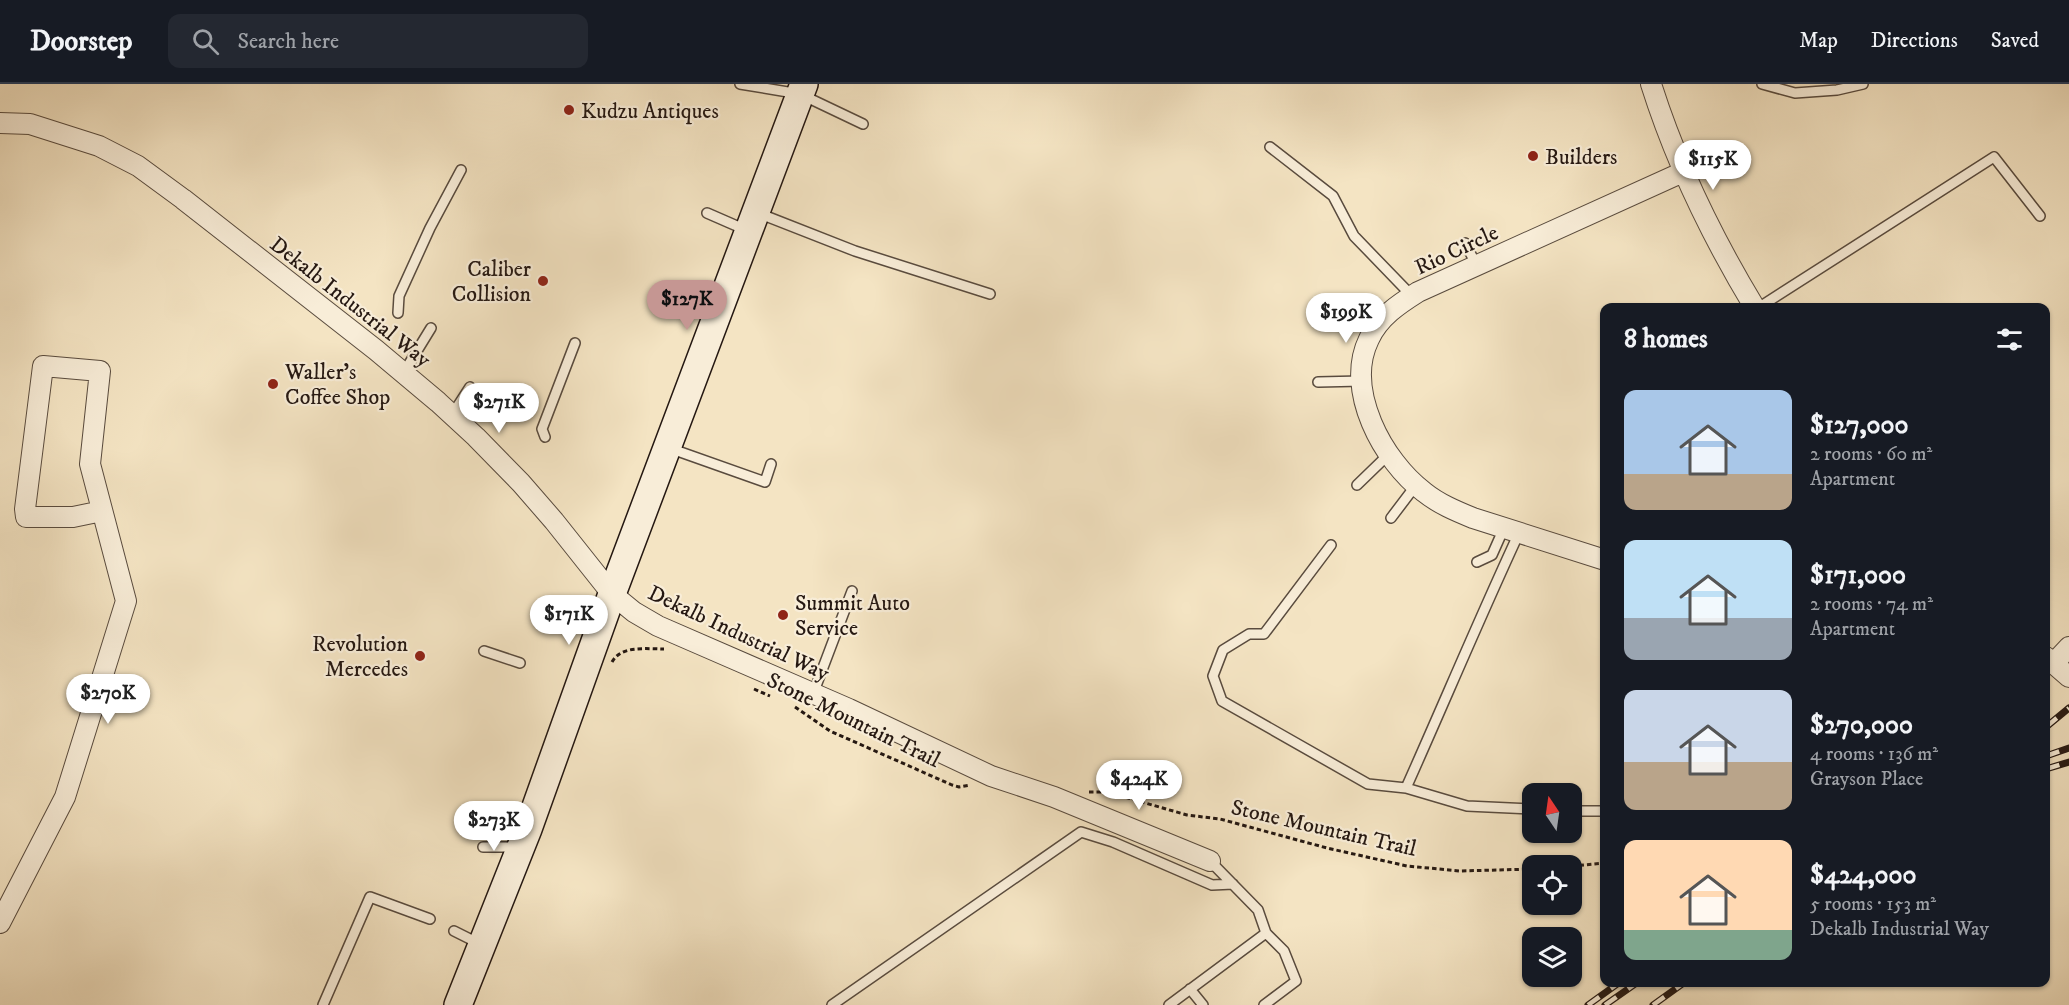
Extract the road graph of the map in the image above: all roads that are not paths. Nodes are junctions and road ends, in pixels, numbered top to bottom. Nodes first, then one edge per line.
1 (740, 84) edge
2 (1651, 84) edge
3 (1762, 84) edge
4 (1863, 84) edge
5 (802, 89) edge
6 (0, 123) edge
7 (863, 124) dead end
8 (1270, 147) dead end
9 (461, 170) dead end
10 (1683, 172) junction
11 (707, 213) dead end
12 (2040, 216) dead end
13 (752, 222) junction
14 (1466, 243) dead end
15 (1477, 266) junction
16 (990, 294) dead end
17 (1412, 296) junction
18 (1753, 303) edge
19 (1764, 303) edge
20 (398, 313) dead end
21 (431, 328) dead end
22 (575, 343) dead end
23 (404, 372) junction
24 (1362, 381) junction
25 (1318, 382) dead end
26 (470, 387) dead end
27 (452, 415) junction
28 (545, 437) dead end
29 (667, 447) junction
30 (1389, 454) junction
31 (771, 464) dead end
32 (1357, 485) dead end
33 (1416, 485) junction
34 (102, 511) junction
35 (1391, 518) dead end
36 (1512, 530) junction
37 (1331, 545) dead end
38 (1600, 558) edge
39 (1477, 562) dead end
40 (852, 591) dead end
41 (612, 594) junction
42 (2069, 647) edge
43 (484, 651) dead end
44 (2050, 660) edge
45 (520, 663) dead end
46 (2069, 677) edge
47 (813, 694) junction
48 (1406, 788) junction
49 (1522, 808) edge
50 (1582, 811) edge
51 (1600, 811) edge
52 (483, 847) dead end
53 (520, 848) junction
54 (1210, 861) joint
55 (1233, 884) junction
56 (429, 919) dead end
57 (0, 922) edge
58 (454, 931) dead end
59 (1266, 933) junction
60 (482, 945) junction
61 (1191, 989) junction
62 (323, 1005) edge
63 (458, 1005) edge
64 (832, 1005) edge
65 (1169, 1005) edge
66 (1203, 1005) edge
67 (1264, 1005) edge

1 - 5 lane
2 - 10 street
3 - 4 lane
5 - 7 lane
5 - 13 main road
6 - 23 street, Dekalb Industrial Way
8 - 17 lane
9 - 20 lane
10 - 15 street, Rio Circle
10 - 18 street
11 - 13 lane
12 - 19 lane
13 - 16 lane
13 - 29 main road
14 - 15 lane
15 - 17 street, Rio Circle
17 - 24 street, Rio Circle
21 - 23 lane
22 - 28 lane
23 - 27 street, Dekalb Industrial Way
24 - 25 lane
24 - 30 street, Rio Circle
26 - 27 lane
27 - 41 street, Dekalb Industrial Way
29 - 31 lane
29 - 41 main road
30 - 32 lane
30 - 33 street, Rio Circle
33 - 35 lane
33 - 36 street, Rio Circle
34 - 34 street
34 - 57 street
36 - 38 street, Rio Circle
36 - 39 lane
36 - 48 lane
37 - 48 lane
40 - 47 lane
41 - 47 street, Dekalb Industrial Way
41 - 53 main road
42 - 44 street
43 - 45 lane
44 - 46 street
47 - 54 street, Dekalb Industrial Way
48 - 49 lane
50 - 51 lane
52 - 53 lane
53 - 60 main road
54 - 55 lane
55 - 59 lane
55 - 64 lane
56 - 62 lane
58 - 60 lane
59 - 61 lane
59 - 67 lane
60 - 63 main road
61 - 65 lane
61 - 66 lane

